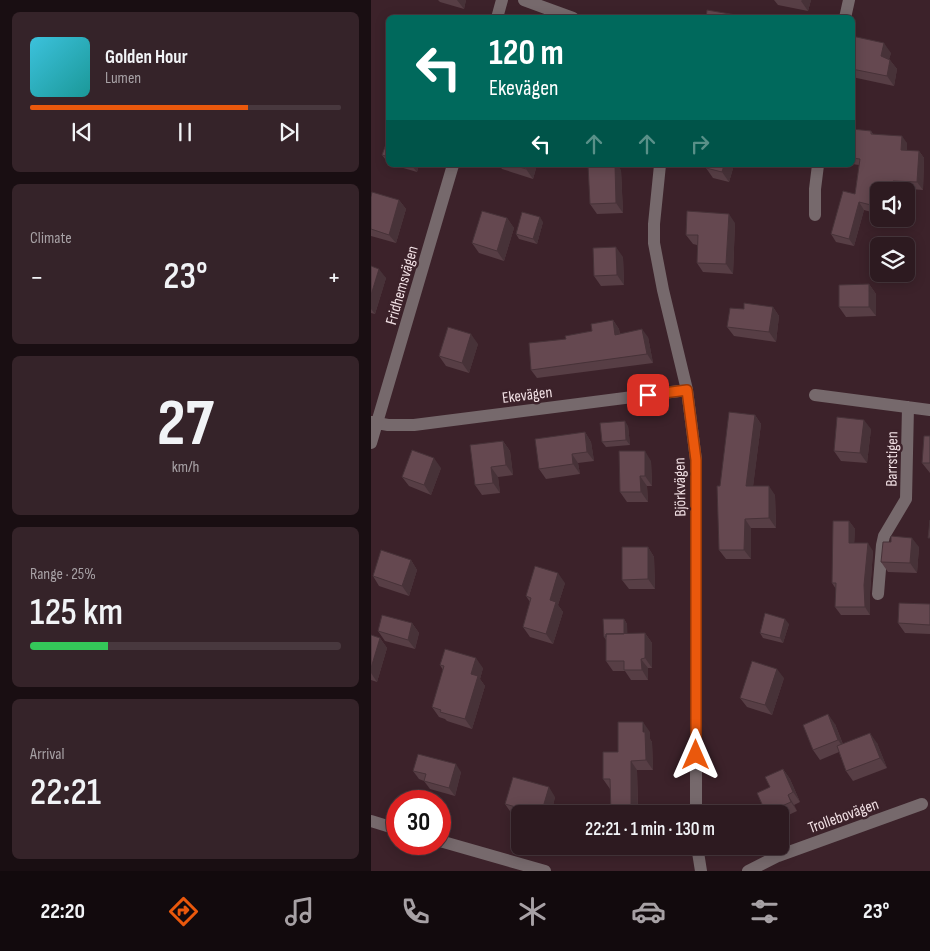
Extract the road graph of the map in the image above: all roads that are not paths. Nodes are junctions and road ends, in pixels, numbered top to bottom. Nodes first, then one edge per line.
1 (502, 0) edge
2 (524, 0) edge
3 (849, 0) edge
4 (498, 15) edge
5 (565, 15) edge
6 (846, 15) edge
7 (452, 167) edge
8 (660, 167) edge
9 (818, 167) edge
10 (815, 215) dead end
11 (687, 390) junction
12 (815, 395) dead end
13 (908, 407) junction
14 (930, 410) edge
15 (374, 422) edge
16 (371, 443) edge
17 (878, 594) dead end
18 (922, 804) dead end
19 (696, 805) edge
20 (371, 821) edge
21 (386, 826) edge
22 (451, 844) edge
23 (698, 855) edge
24 (545, 871) edge
25 (701, 871) edge
26 (748, 871) edge

1 - 4 street
2 - 5 street
3 - 6 street
7 - 15 street, Fridhemsvägen
8 - 11 street, Björkvägen
9 - 10 street
11 - 15 street, Ekevägen
11 - 19 street, Björkvägen
12 - 13 street
13 - 14 street
13 - 17 street, Barrstigen
15 - 16 street, Fridhemsvägen
18 - 26 street, Trollebovägen
20 - 21 street
22 - 24 street
23 - 25 street

